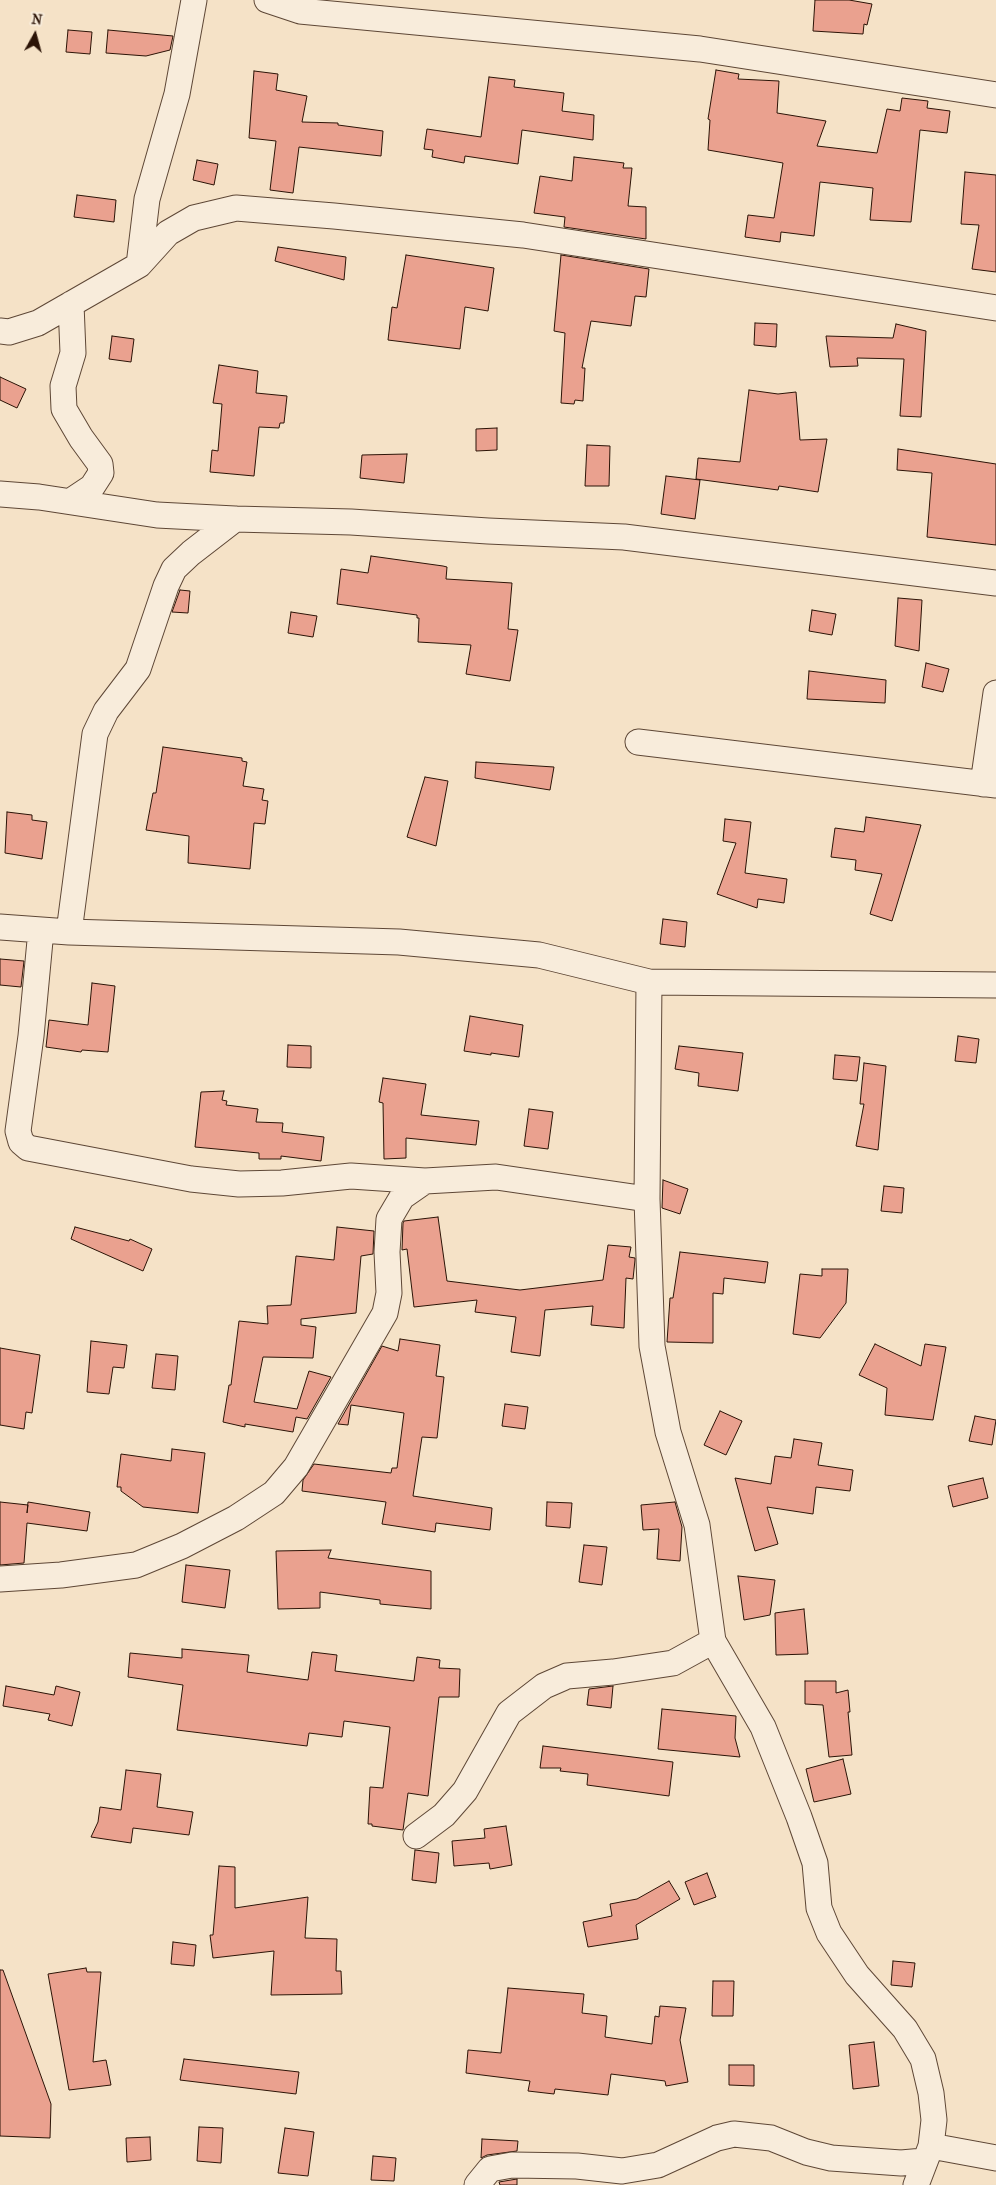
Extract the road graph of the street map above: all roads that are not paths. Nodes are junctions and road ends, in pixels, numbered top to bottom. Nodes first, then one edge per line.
1 (194, 0) edge
2 (267, 0) edge
3 (996, 95) edge
4 (139, 265) junction
5 (71, 304) junction
6 (996, 308) edge
7 (0, 331) edge
8 (0, 494) edge
9 (70, 501) junction
10 (235, 519) junction
11 (996, 583) edge
12 (996, 693) edge
13 (638, 742) dead end
14 (990, 784) edge
15 (0, 927) edge
16 (41, 930) junction
17 (68, 932) junction
18 (648, 982) junction
19 (996, 985) edge
20 (425, 1181) junction
21 (647, 1199) junction
22 (0, 1580) edge
23 (713, 1642) junction
24 (416, 1836) dead end
25 (928, 2154) junction
26 (996, 2158) edge
27 (477, 2185) edge
28 (916, 2185) edge

1 - 4 street
2 - 3 street
4 - 5 street
4 - 6 street
5 - 7 street
5 - 9 street
8 - 9 street
9 - 10 street
10 - 11 street
10 - 17 street
12 - 14 street
13 - 14 street
15 - 16 street
16 - 17 street
16 - 20 street
17 - 18 street
18 - 19 street
18 - 21 street
20 - 21 street
20 - 22 street
21 - 23 street
23 - 24 street
23 - 25 street
25 - 26 street
25 - 27 street
25 - 28 street

